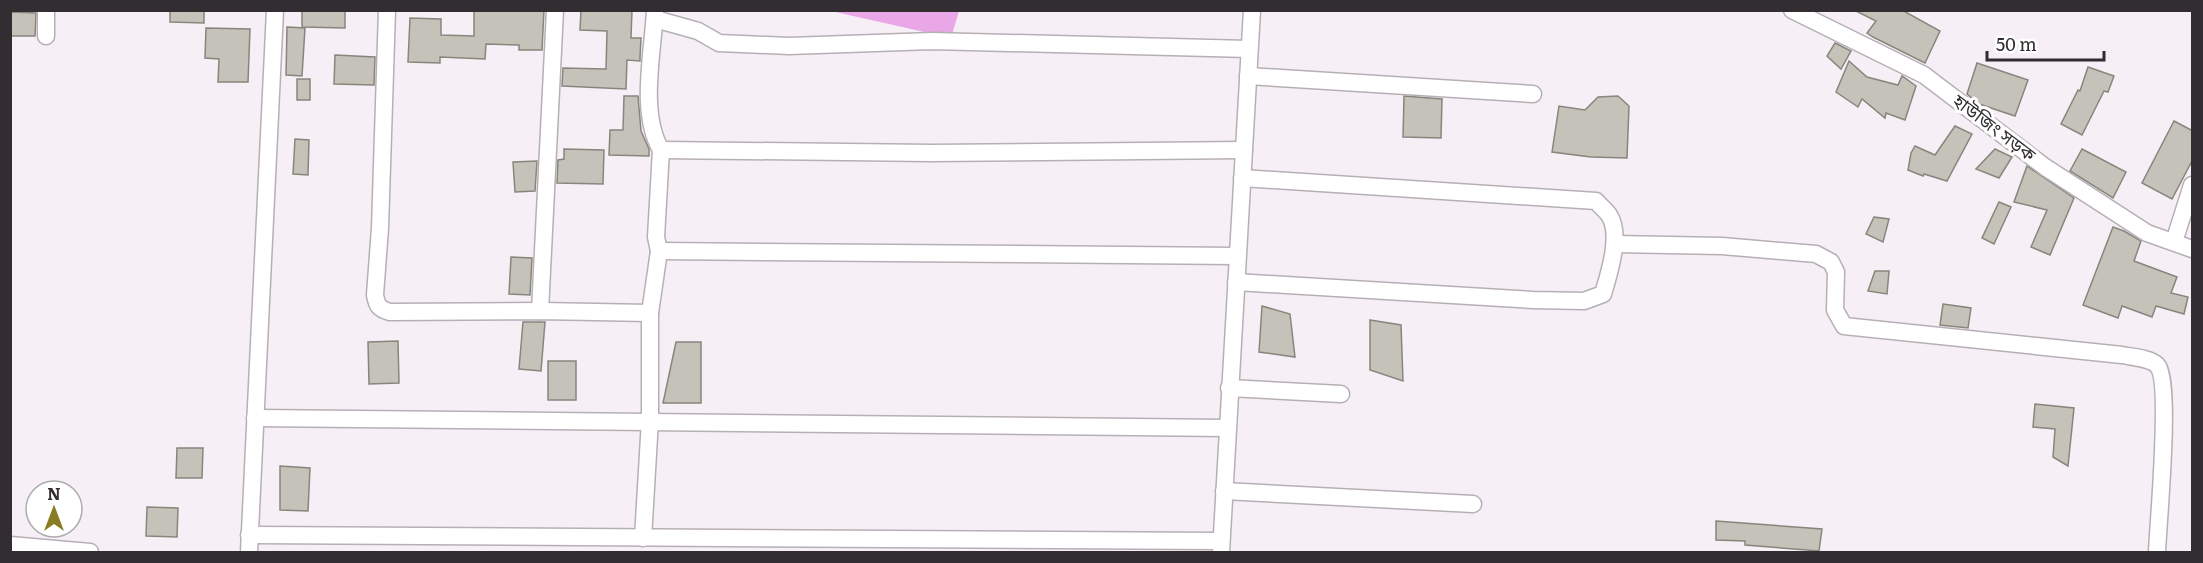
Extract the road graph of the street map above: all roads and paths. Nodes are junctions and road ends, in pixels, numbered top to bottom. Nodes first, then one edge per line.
1 (46, 10) edge
2 (275, 10) edge
3 (387, 10) edge
4 (555, 10) edge
5 (1252, 10) edge
6 (1792, 10) edge
7 (655, 15) edge
8 (46, 36) dead end
9 (1250, 49) junction
10 (1248, 76) junction
11 (1533, 94) dead end
12 (661, 150) junction
13 (1244, 150) junction
14 (1242, 178) junction
15 (2193, 185) edge
16 (2174, 242) junction
17 (1615, 244) junction
18 (2193, 249) edge
19 (659, 251) junction
20 (1237, 256) junction
21 (1236, 282) junction
22 (540, 311) junction
23 (650, 314) junction
24 (1230, 387) junction
25 (1341, 394) dead end
26 (255, 418) junction
27 (650, 420) junction
28 (1227, 428) junction
29 (1224, 491) junction
30 (1473, 504) dead end
31 (249, 535) junction
32 (644, 538) junction
33 (10, 545) edge
34 (1220, 547) edge
35 (90, 552) edge
36 (249, 552) edge
37 (2157, 552) edge

1 - 8 street
2 - 26 street
3 - 22 street
4 - 22 street
5 - 9 street
6 - 16 street, হাউজিং সড়ক
7 - 9 street
7 - 12 street
9 - 10 street
10 - 11 street
10 - 13 street
12 - 13 street
12 - 19 street
13 - 14 street
14 - 17 street
14 - 20 street
15 - 16 street
16 - 18 street, হাউজিং সড়ক
17 - 21 street
17 - 37 street
19 - 20 street
19 - 23 street
20 - 21 street
21 - 24 street
22 - 23 street
23 - 27 street
24 - 25 street
24 - 28 street
26 - 27 street
26 - 31 street
27 - 28 street
27 - 32 street
28 - 29 street
29 - 30 street
29 - 34 street
31 - 32 street
31 - 36 street
32 - 34 street
33 - 35 street

